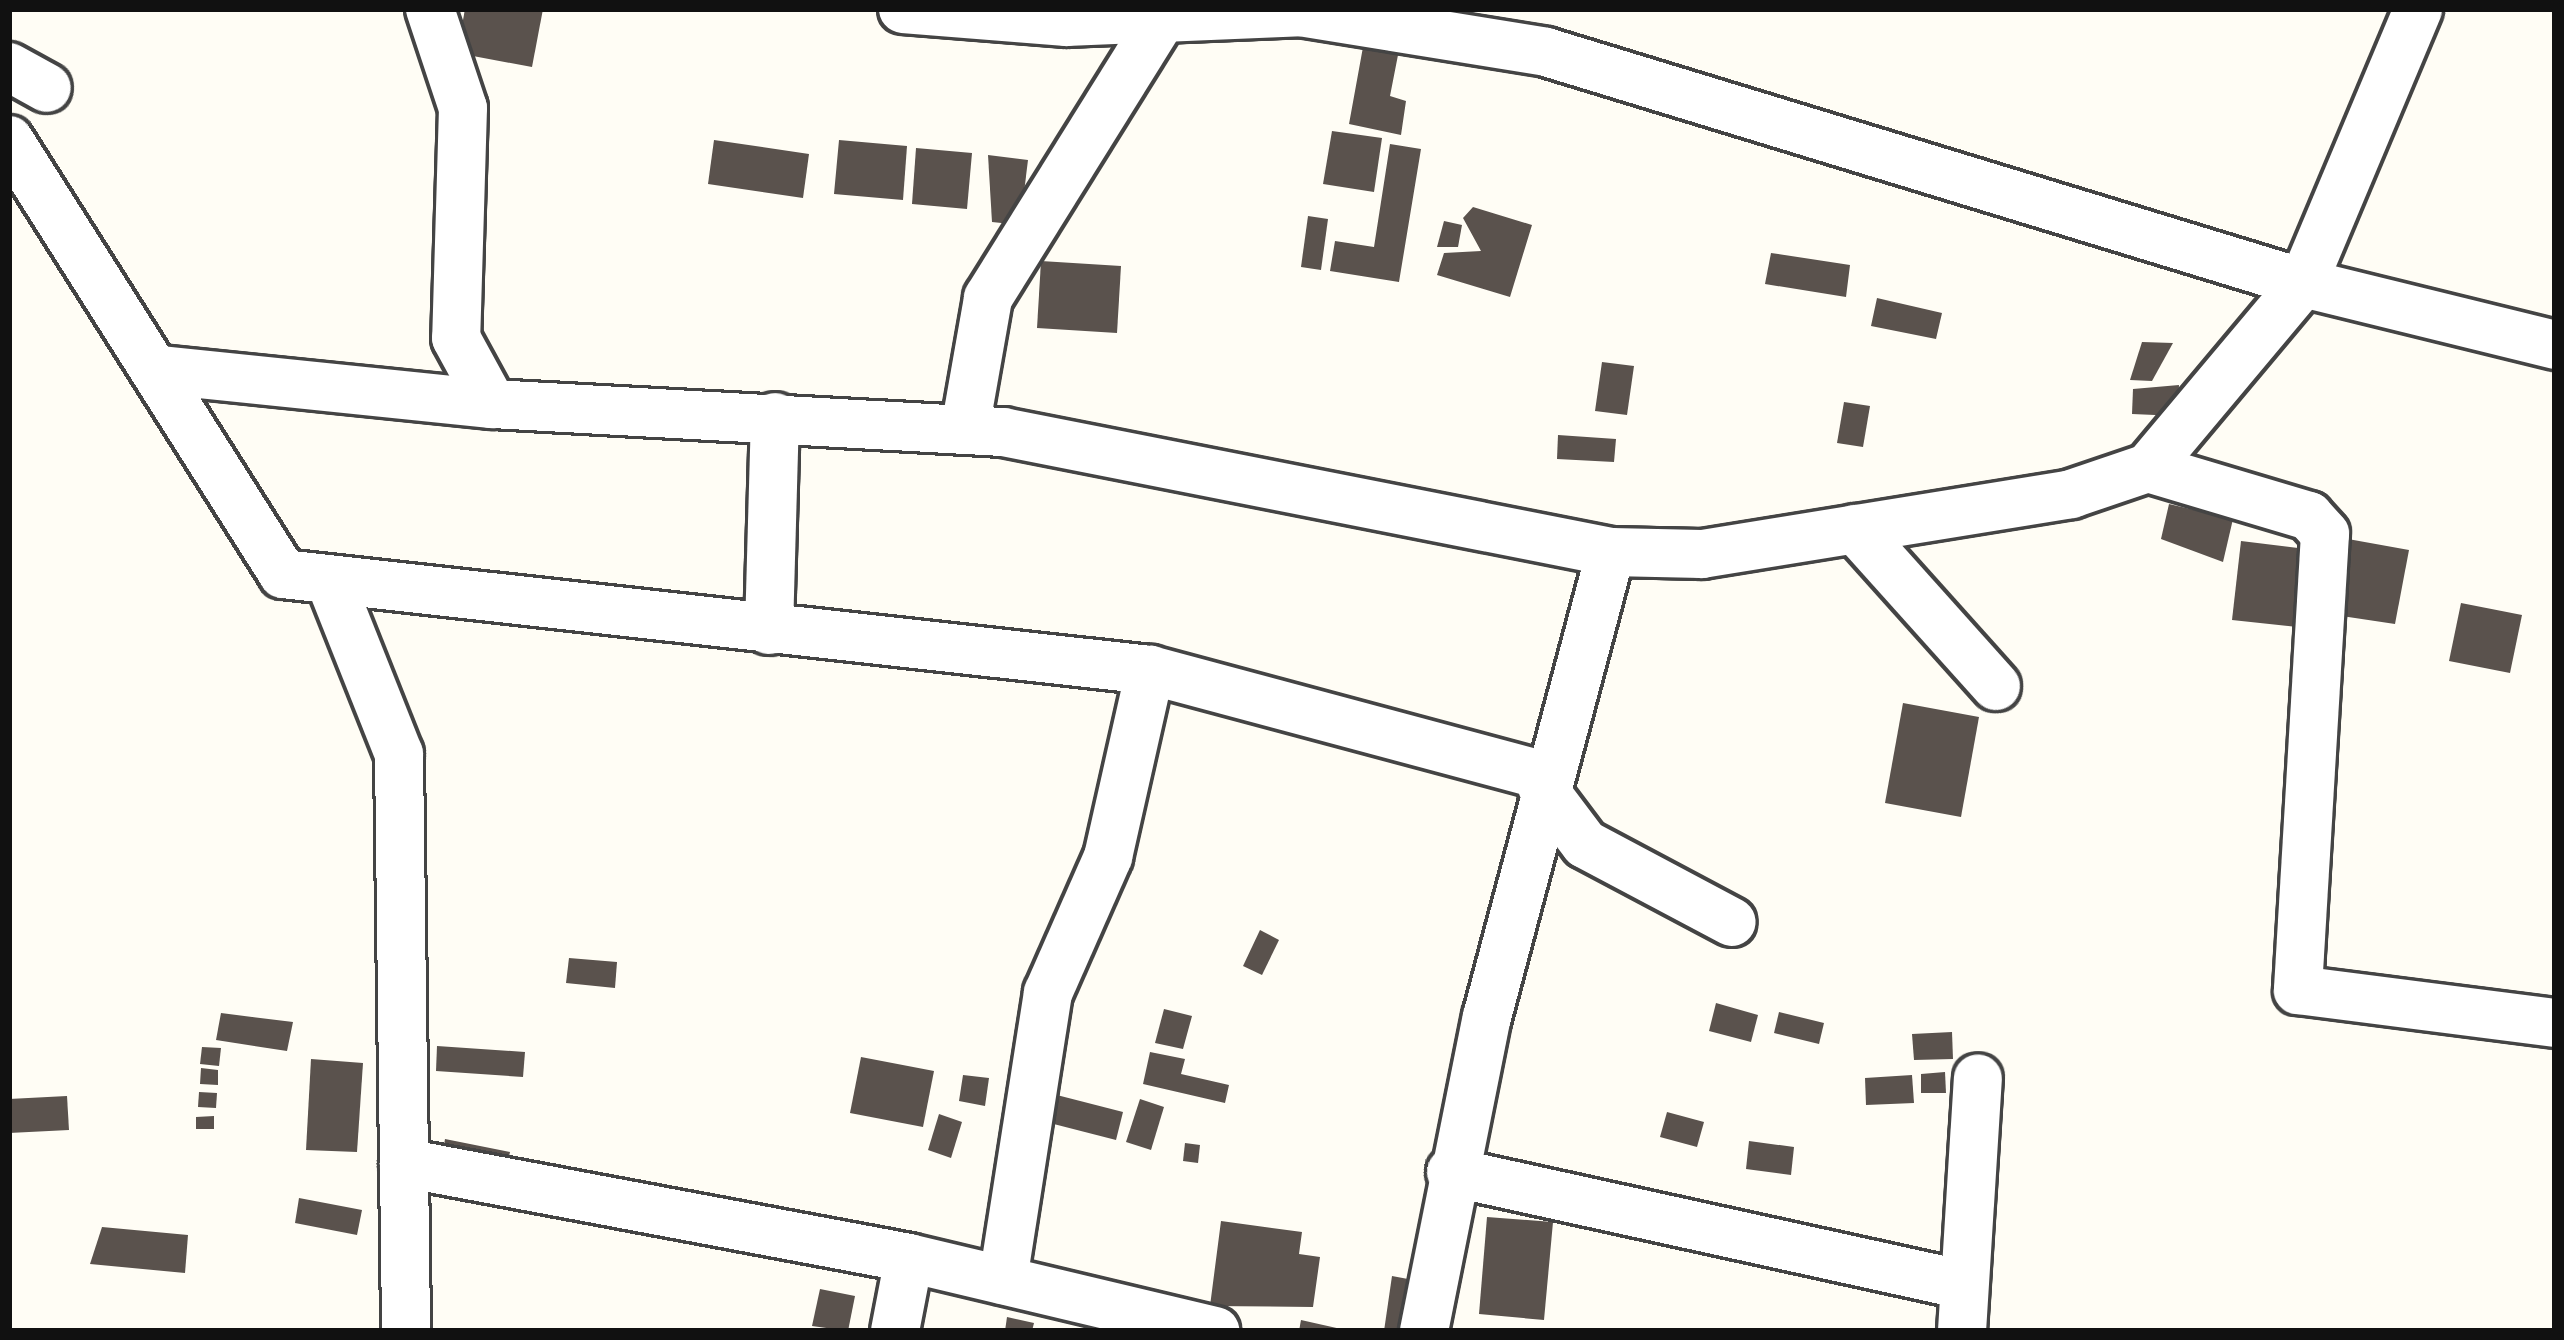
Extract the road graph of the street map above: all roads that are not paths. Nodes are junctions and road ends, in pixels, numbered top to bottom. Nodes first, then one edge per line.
1 (430, 9) edge
2 (904, 9) edge
3 (2418, 9) edge
4 (1326, 13) edge
5 (1162, 17) junction
6 (1546, 30) edge
7 (9, 140) edge
8 (2303, 283) junction
9 (2555, 346) edge
10 (161, 370) junction
11 (492, 404) junction
12 (776, 417) junction
13 (965, 429) junction
14 (2148, 469) junction
15 (1856, 529) junction
16 (1611, 552) junction
17 (331, 581) junction
18 (769, 630) junction
19 (1150, 670) junction
20 (1996, 686) dead end
21 (1544, 782) junction
22 (1732, 922) dead end
23 (2555, 1023) edge
24 (1978, 1079) dead end
25 (404, 1162) junction
26 (1451, 1172) junction
27 (909, 1258) junction
28 (1003, 1280) junction
29 (1961, 1307) edge
30 (406, 1331) edge
31 (895, 1331) edge
32 (1215, 1331) edge
33 (1424, 1331) edge

1 - 11 street
2 - 5 street
3 - 8 street
4 - 5 street
4 - 6 street
5 - 13 street
6 - 8 street
7 - 10 street
8 - 9 street
8 - 14 street
10 - 11 street
10 - 17 street
11 - 12 street
12 - 13 street
12 - 18 street
13 - 16 street
14 - 15 street
14 - 23 street
15 - 16 street
15 - 20 street
16 - 21 street
17 - 18 street
17 - 25 street
18 - 19 street
19 - 21 street
19 - 28 street
21 - 22 street
21 - 26 street
24 - 29 street
25 - 27 street
25 - 30 street
26 - 29 street
26 - 33 street
27 - 28 street
27 - 31 street
28 - 32 street

